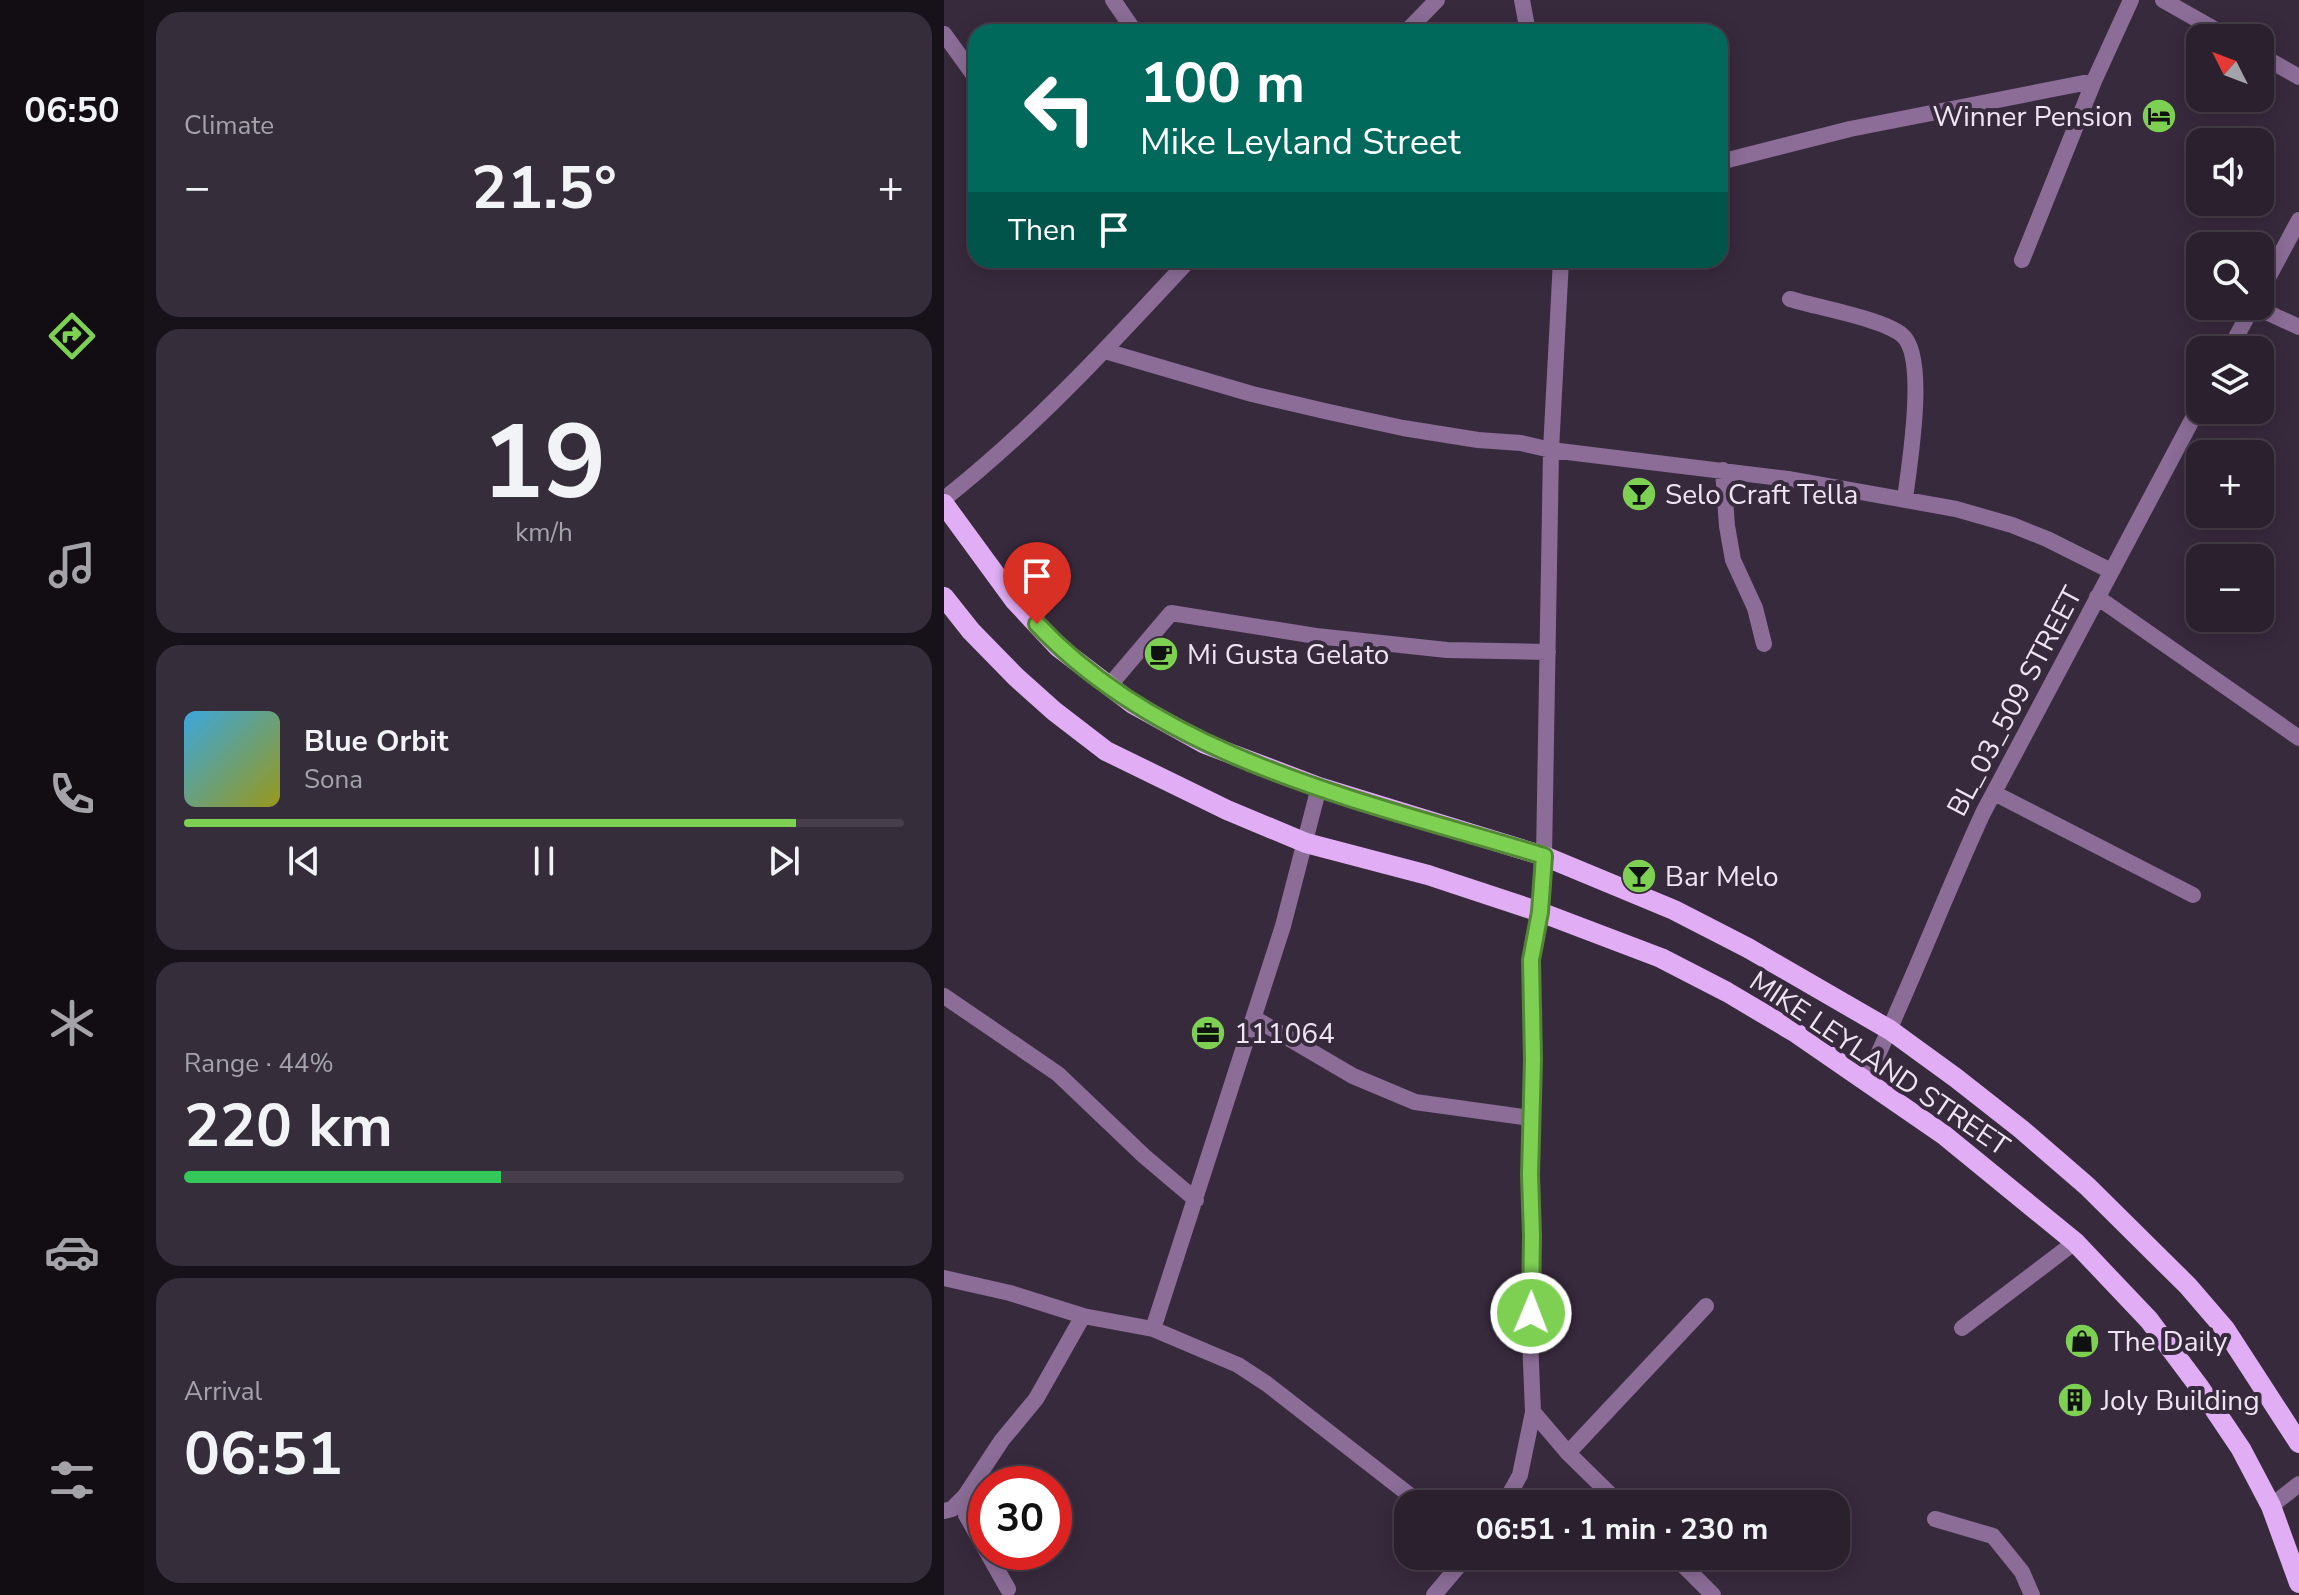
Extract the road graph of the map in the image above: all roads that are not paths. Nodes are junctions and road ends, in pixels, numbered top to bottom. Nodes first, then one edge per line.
1 (1113, 0) edge
2 (1437, 0) edge
3 (1522, 0) edge
4 (2131, 0) edge
5 (2163, 0) edge
6 (1130, 24) edge
7 (1414, 24) edge
8 (1526, 24) edge
9 (2205, 24) edge
10 (944, 34) edge
11 (2274, 63) edge
12 (968, 67) edge
13 (2299, 77) edge
14 (2094, 81) junction
15 (1728, 160) edge
16 (2299, 220) edge
17 (2022, 260) dead end
18 (2274, 267) edge
19 (1182, 268) edge
20 (1561, 268) edge
21 (1790, 299) dead end
22 (2274, 316) edge
23 (2299, 327) edge
24 (1105, 351) junction
25 (2190, 424) edge
26 (1551, 450) junction
27 (1723, 470) junction
28 (1905, 499) junction
29 (944, 501) edge
30 (2111, 571) junction
31 (944, 597) edge
32 (2097, 597) junction
33 (1764, 644) dead end
34 (1548, 652) junction
35 (1109, 686) junction
36 (2299, 738) edge
37 (1319, 787) junction
38 (1994, 793) junction
39 (1306, 843) junction
40 (1544, 856) junction
41 (2193, 895) dead end
42 (1540, 912) junction
43 (944, 996) edge
44 (1254, 1018) junction
45 (1890, 1030) junction
46 (1866, 1080) junction
47 (1531, 1118) junction
48 (1196, 1200) junction
49 (2075, 1242) junction
50 (944, 1278) edge
51 (1706, 1306) dead end
52 (1083, 1316) junction
53 (1962, 1328) dead end
54 (1153, 1329) junction
55 (1533, 1412) junction
56 (2299, 1443) edge
57 (1568, 1453) junction
58 (2299, 1484) edge
59 (1403, 1490) edge
60 (1512, 1490) edge
61 (1606, 1490) edge
62 (965, 1496) junction
63 (2271, 1506) junction
64 (944, 1511) edge
65 (1935, 1519) dead end
66 (1455, 1570) edge
67 (1688, 1570) edge
68 (2299, 1583) edge
69 (1008, 1589) dead end
70 (1434, 1595) edge
71 (1713, 1595) edge
72 (2032, 1595) edge

1 - 6 street
2 - 7 street
3 - 8 street
4 - 14 street
5 - 9 street
10 - 12 street
11 - 13 street
14 - 15 street
14 - 17 street
16 - 18 street
19 - 24 street
20 - 26 street
21 - 28 street
22 - 23 street
24 - 26 street
24 - 29 street
25 - 30 street, BL_03_509 STREET
26 - 27 street
26 - 34 street
27 - 28 street
27 - 33 street
28 - 30 street
29 - 35 main road, MIKE LEYLAND STREET
30 - 32 street, BL_03_509 STREET
31 - 39 main road, MIKE LEYLAND STREET
32 - 36 street
32 - 38 street, BL_03_509 STREET
34 - 35 street
34 - 40 street
35 - 37 main road, MIKE LEYLAND STREET
37 - 39 street
37 - 40 main road, MIKE LEYLAND STREET
38 - 41 street
38 - 45 street, BL_03_509 STREET
39 - 42 main road, MIKE LEYLAND STREET
39 - 44 street
40 - 42 street
40 - 45 main road, MIKE LEYLAND STREET
42 - 46 main road, MIKE LEYLAND STREET
42 - 47 street
43 - 48 street
44 - 47 street
44 - 48 street
45 - 46 street, BL_03_509 STREET
45 - 56 main road, MIKE LEYLAND STREET
46 - 49 main road, MIKE LEYLAND STREET
47 - 55 street
48 - 54 street
49 - 53 street
49 - 63 main road, MIKE LEYLAND STREET
50 - 52 street
51 - 57 street
52 - 54 street
52 - 62 street
54 - 59 street
55 - 57 street
55 - 60 street
57 - 61 street
58 - 63 street
62 - 64 street
62 - 69 street
63 - 68 main road, MIKE LEYLAND STREET
65 - 72 street
66 - 70 street
67 - 71 street

